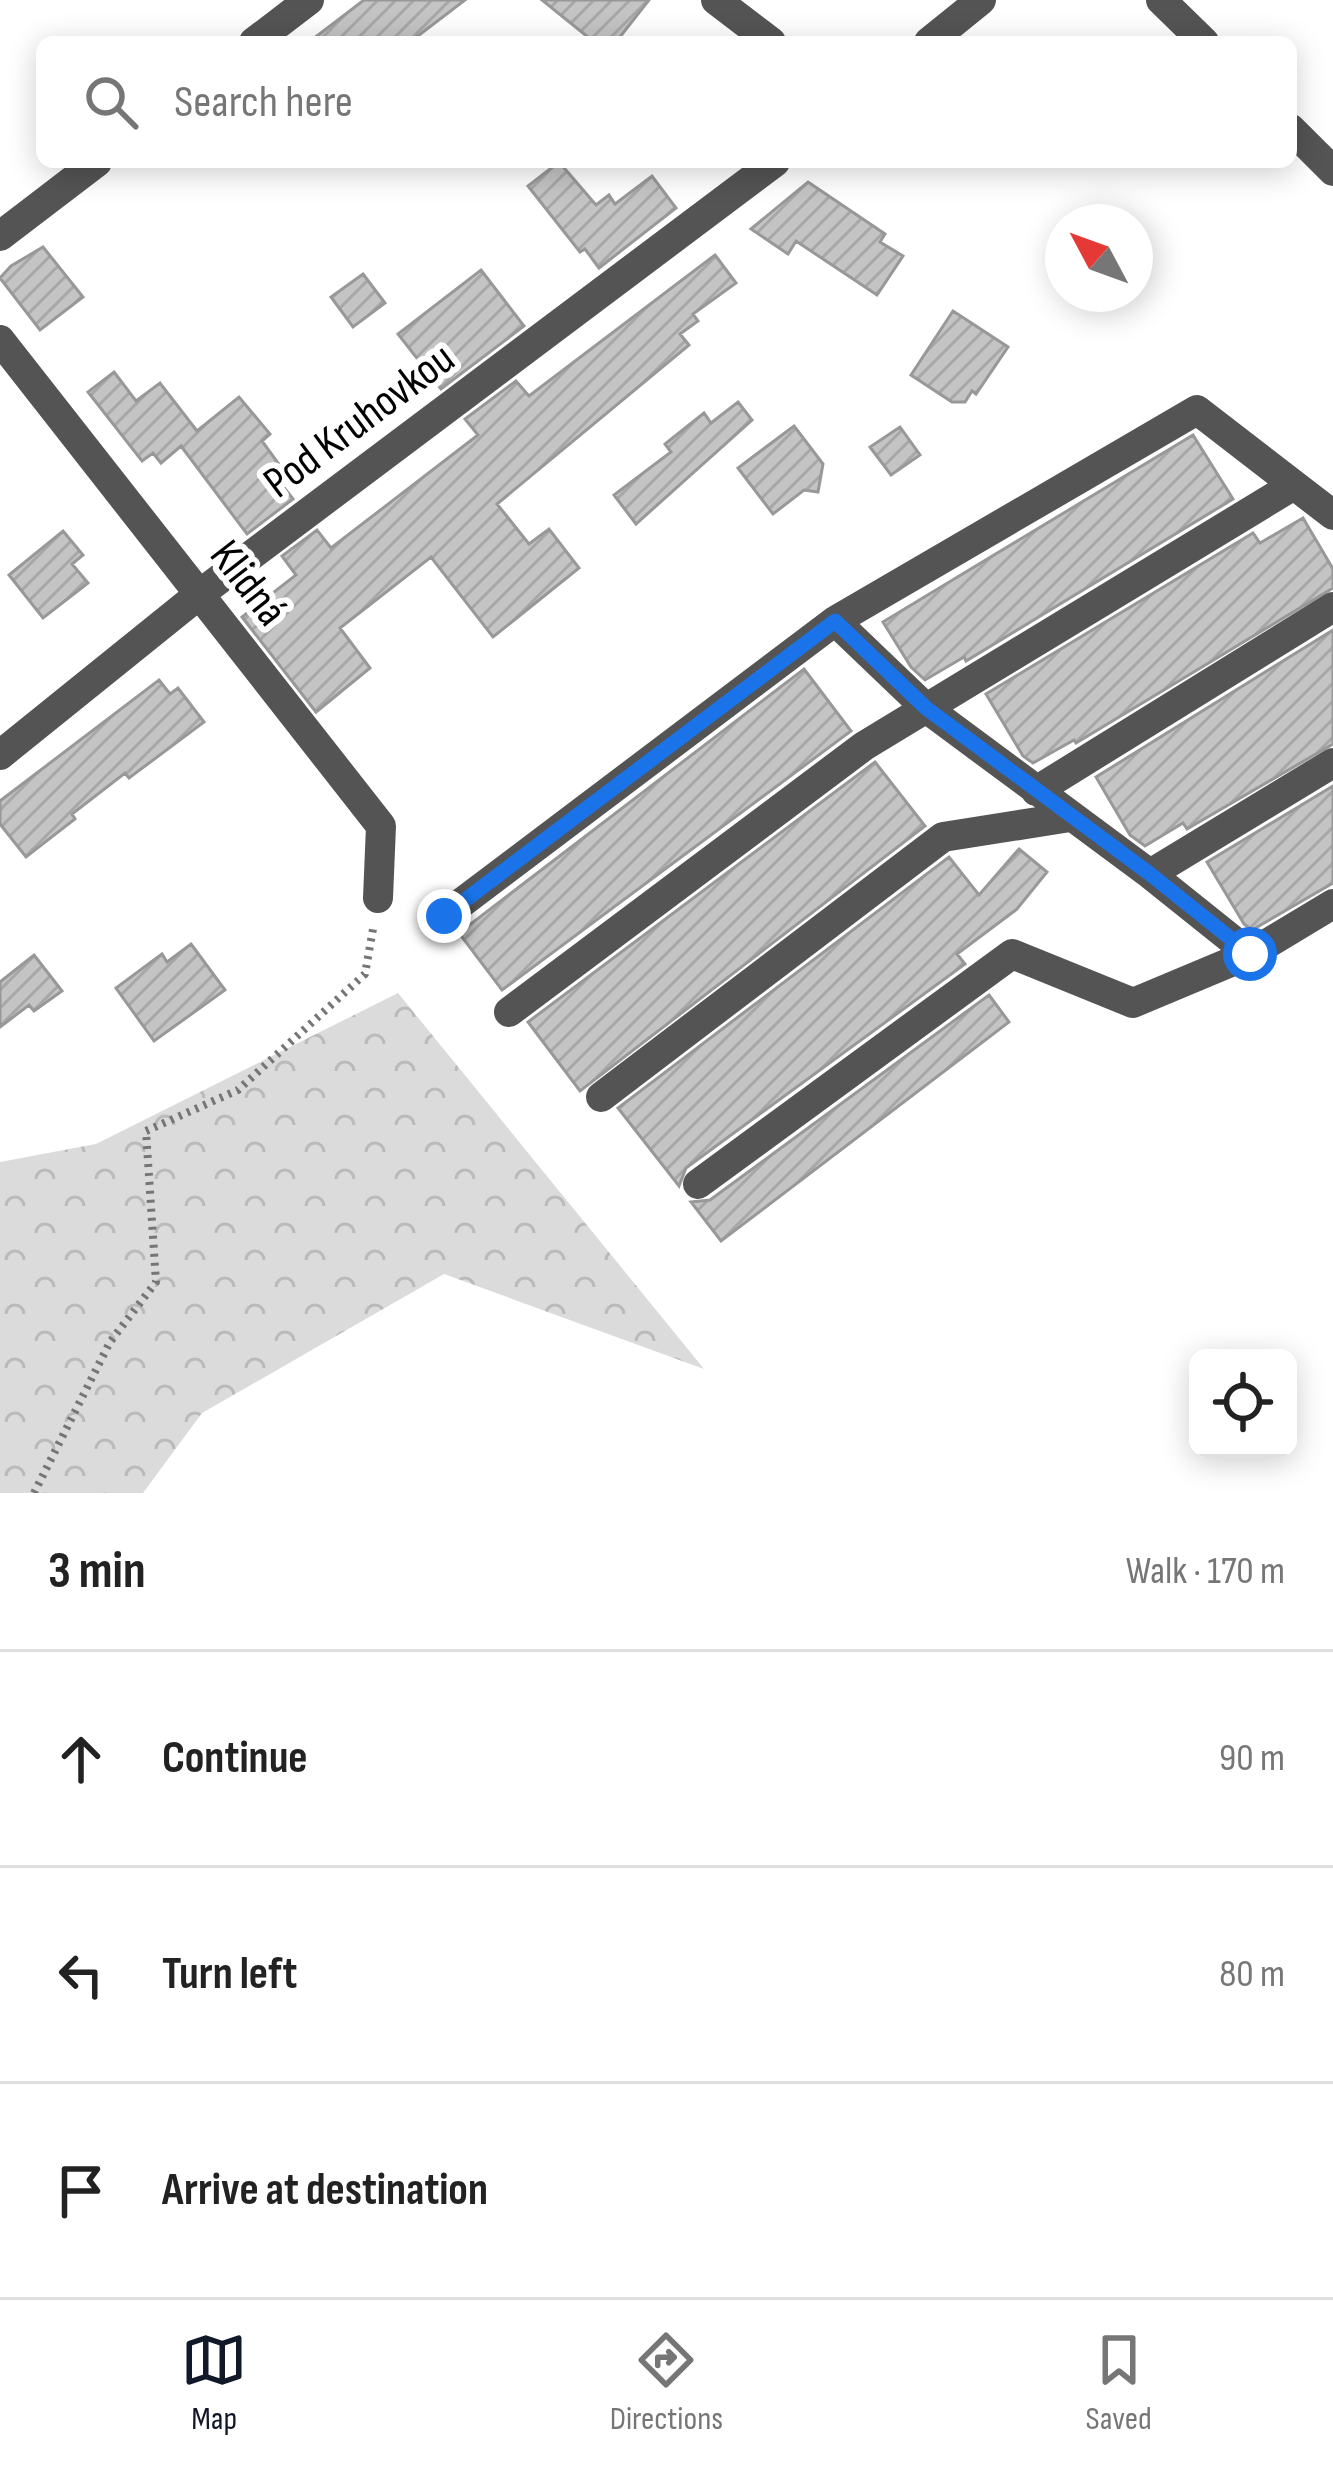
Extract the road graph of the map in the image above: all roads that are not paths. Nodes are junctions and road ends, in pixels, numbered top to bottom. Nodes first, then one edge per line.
1 (309, 0) edge
2 (716, 0) edge
3 (981, 0) edge
4 (1161, 0) edge
5 (262, 36) edge
6 (763, 36) edge
7 (936, 36) edge
8 (1198, 36) edge
9 (1297, 135) edge
10 (89, 168) edge
11 (768, 168) edge
12 (1333, 171) edge
13 (0, 236) edge
14 (0, 340) edge
15 (1294, 485) junction
16 (1333, 515) edge
17 (201, 592) junction
18 (1333, 607) edge
19 (835, 621) junction
20 (926, 708) junction
21 (0, 755) edge
22 (1333, 763) edge
23 (1036, 791) junction
24 (1070, 817) junction
25 (1150, 874) junction
26 (378, 898) road end
27 (1333, 904) edge
28 (444, 916) dead end
29 (1250, 954) junction
30 (509, 1012) dead end
31 (602, 1097) dead end
32 (698, 1184) dead end

1 - 5 street
2 - 6 street
3 - 7 street
4 - 8 street
9 - 12 street
10 - 13 street
11 - 17 street, Pod Kruhovkou
14 - 17 street, Klidná
15 - 16 street
15 - 19 street
15 - 20 street
17 - 21 street, Pod Kruhovkou
17 - 26 street, Klidná
18 - 23 street
19 - 20 street
19 - 28 street
20 - 23 street
20 - 30 street
22 - 25 street
23 - 24 street
24 - 25 street
24 - 31 street
25 - 29 street
27 - 29 street
29 - 32 street

